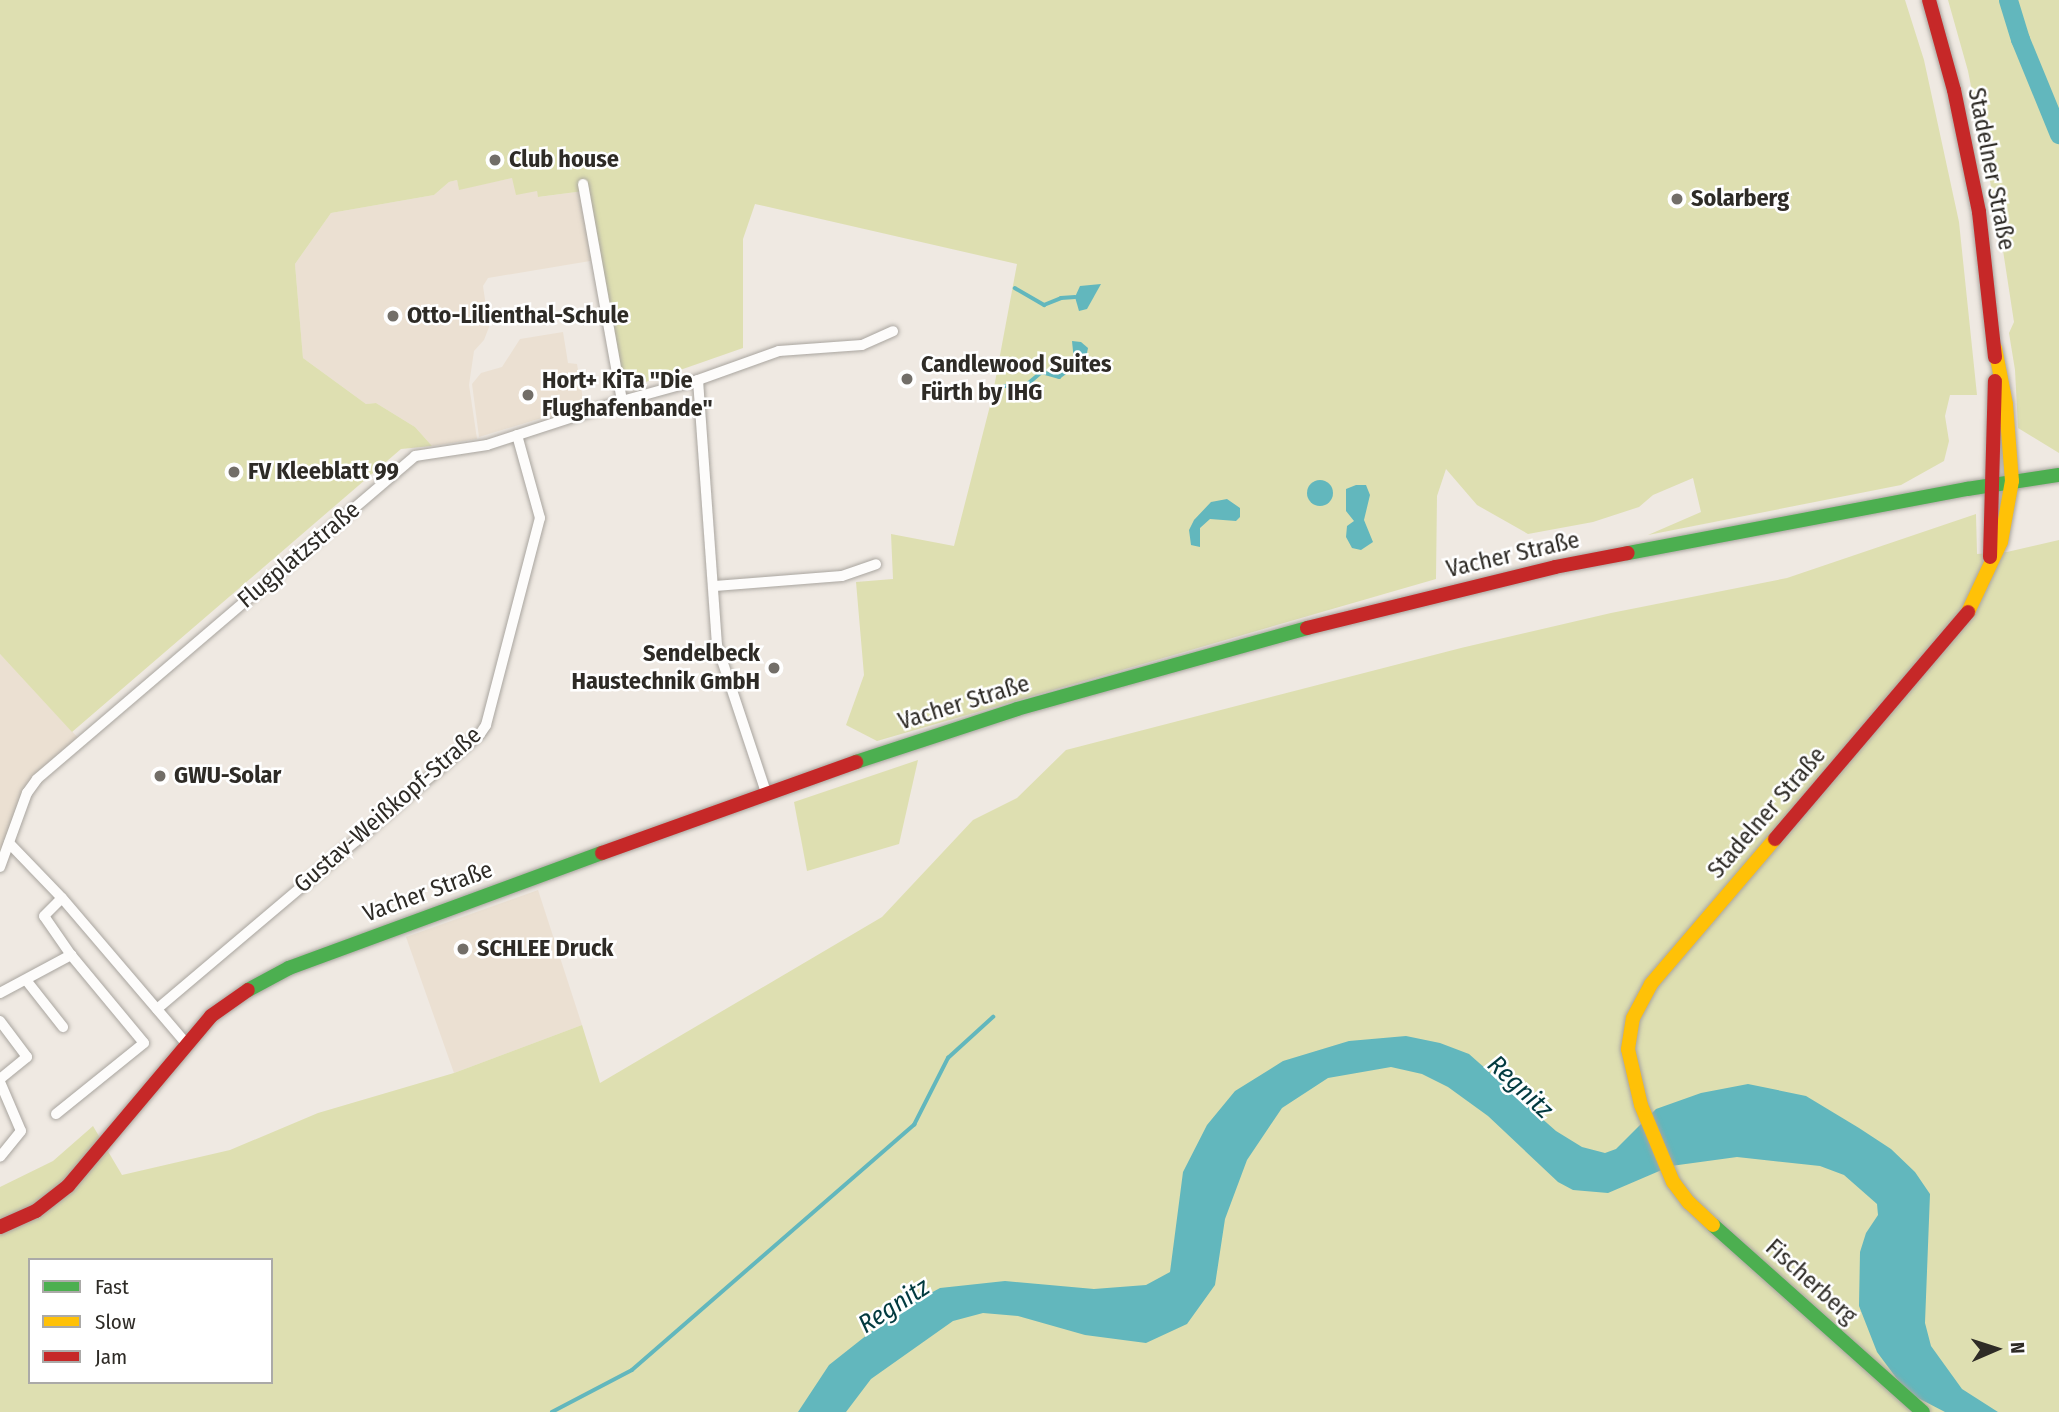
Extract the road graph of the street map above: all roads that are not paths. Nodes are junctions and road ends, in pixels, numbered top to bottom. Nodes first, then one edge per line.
1 (1930, 0) edge
2 (583, 184) dead end
3 (893, 331) dead end
4 (1995, 348) junction
5 (698, 380) junction
6 (622, 401) junction
7 (517, 435) junction
8 (2059, 475) edge
9 (2012, 481) junction
10 (1993, 484) junction
11 (876, 564) dead end
12 (1989, 569) junction
13 (715, 586) junction
14 (765, 792) junction
15 (9, 843) junction
16 (0, 867) edge
17 (62, 898) junction
18 (71, 955) junction
19 (26, 980) junction
20 (0, 993) edge
21 (157, 1009) junction
22 (0, 1021) edge
23 (63, 1027) dead end
24 (186, 1043) junction
25 (0, 1081) edge
26 (56, 1114) dead end
27 (0, 1157) edge
28 (1673, 1182) joint
29 (0, 1227) edge
30 (1923, 1412) edge

1 - 4 street, Stadelner Straße
2 - 6 street
3 - 5 street, Flugplatzstraße
4 - 9 street, Stadelner Straße
4 - 10 street, Stadelner Straße
5 - 6 street, Flugplatzstraße
5 - 13 street
6 - 7 street, Flugplatzstraße
7 - 15 street, Flugplatzstraße
7 - 21 street, Gustav-Weißkopf-Straße
8 - 9 street, Vacher Straße
9 - 10 street, Vacher Straße
9 - 12 street, Stadelner Straße
10 - 12 street, Stadelner Straße
10 - 14 street, Vacher Straße
11 - 13 street
12 - 28 street, Stadelner Straße
13 - 14 street
14 - 24 street, Vacher Straße
15 - 16 street, Flugplatzstraße
15 - 17 street
17 - 18 street
17 - 21 street
18 - 19 street
18 - 26 street
19 - 20 street
19 - 23 street
21 - 24 street
22 - 25 street
24 - 29 street, Vacher Straße
25 - 27 street
28 - 30 street, Fischerberg

